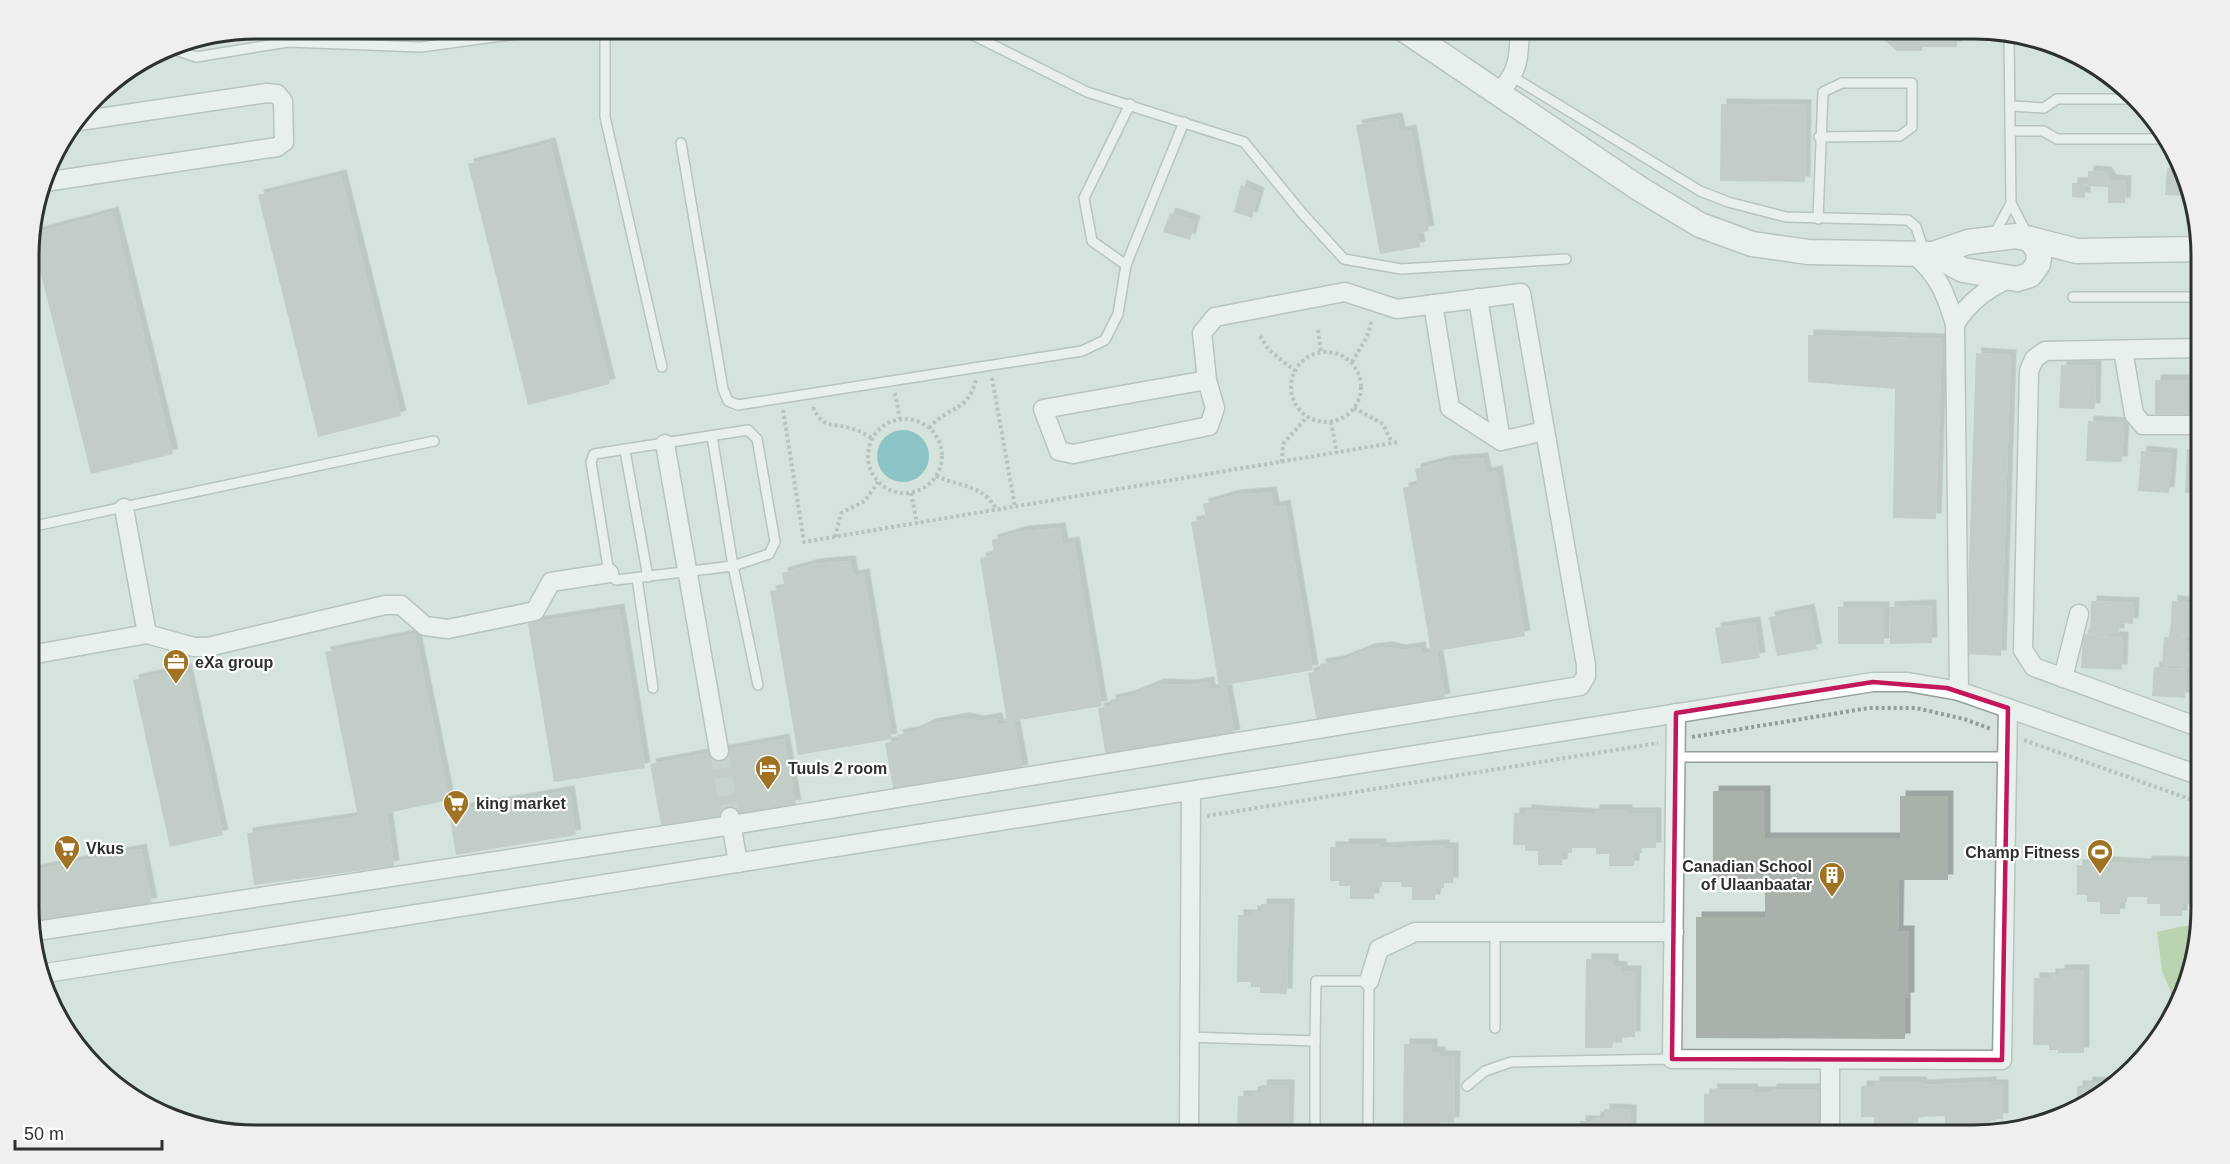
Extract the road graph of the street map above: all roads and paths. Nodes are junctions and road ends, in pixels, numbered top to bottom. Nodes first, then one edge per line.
1 (480, 39) edge
2 (605, 39) edge
3 (981, 39) edge
4 (1422, 39) edge
5 (1520, 39) edge
6 (2009, 42) edge
7 (183, 52) edge
8 (1506, 85) junction
9 (2123, 99) edge
10 (1130, 104) junction
11 (2012, 106) junction
12 (88, 120) edge
13 (1184, 122) junction
14 (2011, 131) junction
15 (1819, 137) junction
16 (2156, 139) edge
17 (681, 143) dead end
18 (53, 181) edge
19 (2011, 203) junction
20 (1818, 219) junction
21 (1992, 238) junction
22 (2030, 239) junction
23 (1968, 242) junction
24 (2191, 249) edge
25 (2077, 251) junction
26 (1924, 254) junction
27 (1566, 259) dead end
28 (1126, 265) junction
29 (1963, 270) junction
30 (2035, 270) junction
31 (2010, 278) junction
32 (2073, 297) dead end
33 (2191, 297) edge
34 (1478, 298) junction
35 (1433, 304) junction
36 (1372, 320) dead end
37 (1954, 324) junction
38 (1318, 330) dead end
39 (1260, 336) dead end
40 (2191, 348) edge
41 (2123, 350) junction
42 (1321, 352) junction
43 (1352, 362) junction
44 (662, 367) dead end
45 (1295, 371) junction
46 (976, 378) junction
47 (965, 380) dead end
48 (1207, 380) junction
49 (907, 390) dead end
50 (895, 392) junction
51 (885, 393) dead end
52 (822, 404) dead end
53 (812, 405) junction
54 (802, 407) dead end
55 (1354, 408) junction
56 (792, 409) dead end
57 (1307, 417) junction
58 (900, 419) junction
59 (1331, 422) junction
60 (2191, 426) edge
61 (929, 428) junction
62 (1544, 431) junction
63 (712, 436) junction
64 (872, 438) junction
65 (434, 441) dead end
66 (1501, 441) junction
67 (1398, 442) dead end
68 (1392, 443) junction
69 (665, 444) junction
70 (625, 451) junction
71 (1337, 453) junction
72 (1282, 462) junction
73 (936, 476) junction
74 (878, 482) junction
75 (911, 493) junction
76 (1015, 507) junction
77 (124, 508) junction
78 (997, 510) junction
79 (917, 523) junction
80 (39, 524) edge
81 (835, 537) junction
82 (733, 566) junction
83 (609, 573) junction
84 (687, 573) junction
85 (648, 577) junction
86 (637, 578) junction
87 (2079, 614) dead end
88 (147, 634) junction
89 (39, 653) edge
90 (2063, 678) junction
91 (758, 685) dead end
92 (653, 688) dead end
93 (1959, 691) junction
94 (2008, 708) junction
95 (1676, 713) junction
96 (2191, 719) edge
97 (719, 751) tunnel mouth
98 (1675, 757) junction
99 (2007, 757) junction
100 (2191, 772) edge
101 (1191, 790) junction
102 (731, 821) junction
103 (738, 863) junction
104 (40, 930) edge
105 (1495, 932) junction
106 (1674, 932) junction
107 (49, 973) edge
108 (1369, 981) junction
109 (1495, 1028) dead end
110 (1189, 1037) junction
111 (1315, 1041) junction
112 (1672, 1059) junction
113 (1830, 1060) junction
114 (1467, 1086) dead end
115 (1189, 1125) edge
116 (1315, 1125) edge
117 (1368, 1125) edge
118 (1830, 1125) edge

1 - 7 lane
2 - 44 lane
3 - 10 lane
4 - 8 street
5 - 8 street
6 - 11 lane
8 - 20 lane
8 - 26 street
9 - 11 lane
10 - 13 lane
10 - 28 lane
11 - 14 lane
12 - 18 street
13 - 27 lane
13 - 28 lane
14 - 16 lane
14 - 19 lane
15 - 15 lane
15 - 20 lane
17 - 28 lane
19 - 21 lane
19 - 22 lane
20 - 26 lane
21 - 22 street
21 - 23 street
22 - 25 street
22 - 30 street
23 - 26 street
23 - 29 street
24 - 25 street
25 - 30 street
26 - 29 street
26 - 37 street
29 - 31 street
30 - 31 street
31 - 37 street
32 - 33 lane
34 - 35 street
34 - 62 street
34 - 66 street
35 - 48 street
35 - 66 street
36 - 43 path
37 - 93 street
38 - 42 path
39 - 45 path
40 - 41 street
41 - 60 street
41 - 90 street
42 - 43 path
42 - 45 path
43 - 55 path
45 - 57 path
46 - 47 path
46 - 61 path
46 - 76 path
48 - 48 street
49 - 50 path
50 - 51 path
50 - 58 path
52 - 53 path
53 - 54 path
53 - 64 path
55 - 59 path
55 - 68 path
56 - 81 path
57 - 59 path
57 - 72 path
58 - 61 path
58 - 64 path
59 - 71 path
61 - 73 path
62 - 66 street
62 - 102 street
63 - 69 lane
63 - 82 lane
63 - 82 lane
64 - 74 path
65 - 77 lane
67 - 68 path
68 - 71 path
69 - 70 lane
69 - 84 street
70 - 83 lane
70 - 85 lane
71 - 72 path
72 - 76 path
73 - 75 path
73 - 78 path
74 - 75 path
74 - 81 path
75 - 79 path
76 - 78 path
77 - 80 lane
77 - 88 street
78 - 79 path
79 - 81 path
82 - 84 lane
82 - 91 lane
83 - 86 lane
83 - 88 street
84 - 85 lane
84 - 97 street
85 - 86 lane
86 - 92 lane
87 - 90 street
88 - 89 street
90 - 96 street
93 - 94 street
93 - 95 street
94 - 99 street
94 - 100 street
95 - 98 street
95 - 101 street
98 - 99 lane
98 - 106 street
99 - 113 street
101 - 103 street
101 - 110 street
102 - 103 street
102 - 104 street
103 - 107 street
105 - 106 street
105 - 108 street
105 - 109 lane
106 - 112 street
108 - 111 lane
108 - 117 lane
110 - 111 lane
110 - 115 street
111 - 116 lane
112 - 113 street
112 - 114 lane
113 - 118 street

